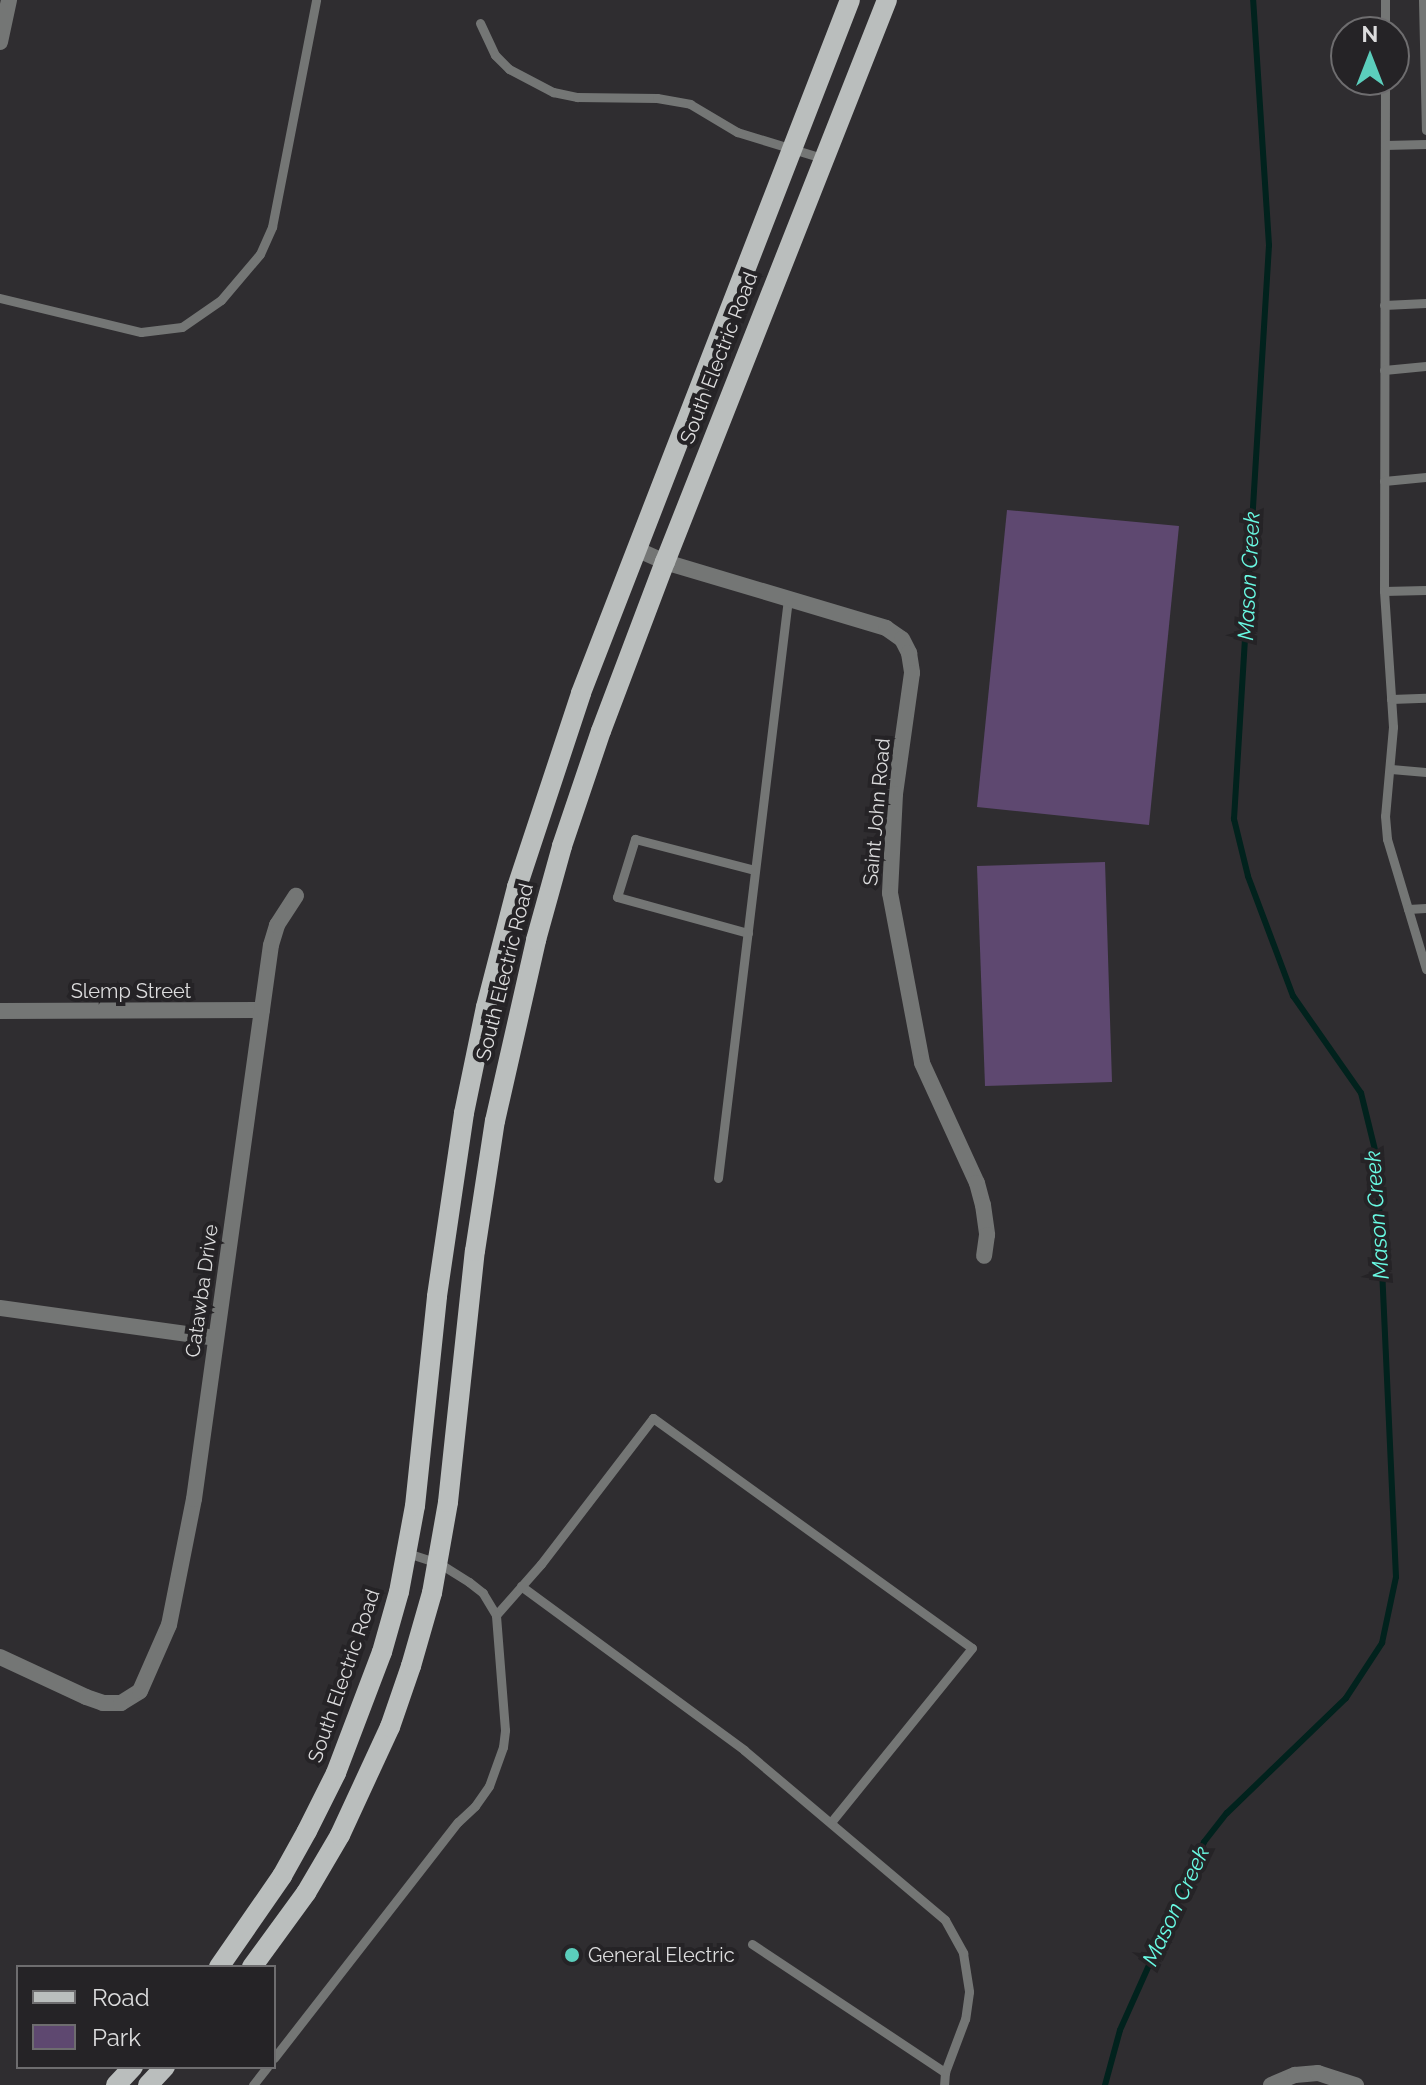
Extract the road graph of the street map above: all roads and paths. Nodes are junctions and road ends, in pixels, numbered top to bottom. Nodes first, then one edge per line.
1 (9, 0) edge
2 (316, 0) edge
3 (850, 0) edge
4 (887, 0) edge
5 (1423, 0) edge
6 (480, 23) dead end
7 (0, 42) edge
8 (1385, 96) edge
9 (1426, 130) edge
10 (1426, 144) edge
11 (1385, 145) junction
12 (792, 146) junction
13 (822, 158) junction
14 (0, 298) edge
15 (1426, 303) edge
16 (1384, 305) junction
17 (1426, 366) edge
18 (1384, 370) junction
19 (1426, 477) edge
20 (1384, 481) junction
21 (636, 549) junction
22 (665, 562) junction
23 (1426, 590) edge
24 (1384, 591) junction
25 (788, 599) junction
26 (1426, 698) edge
27 (1391, 699) junction
28 (1391, 769) junction
29 (1426, 772) edge
30 (755, 870) junction
31 (296, 896) dead end
32 (1426, 908) edge
33 (1408, 909) junction
34 (748, 933) junction
35 (1426, 969) edge
36 (262, 1010) junction
37 (0, 1011) edge
38 (718, 1178) dead end
39 (984, 1256) dead end
40 (0, 1308) edge
41 (215, 1338) junction
42 (407, 1553) junction
43 (438, 1563) junction
44 (521, 1586) junction
45 (496, 1615) junction
46 (0, 1657) edge
47 (831, 1822) junction
48 (752, 1944) dead end
49 (220, 1965) edge
50 (253, 1965) edge
51 (276, 2055) edge
52 (131, 2069) edge
53 (163, 2069) edge
54 (265, 2069) edge
55 (945, 2072) junction
56 (116, 2085) edge
57 (148, 2085) edge
58 (253, 2085) edge
59 (944, 2085) edge
60 (1271, 2085) edge
61 (1356, 2085) edge

1 - 7 street
2 - 14 lane
3 - 12 main road, South Electric Road
4 - 13 main road, South Electric Road
5 - 9 lane
6 - 12 lane
8 - 11 lane
10 - 11 lane
11 - 16 lane
12 - 13 lane
12 - 21 main road, South Electric Road
13 - 22 main road, South Electric Road
15 - 16 lane
16 - 18 lane
17 - 18 lane
18 - 20 lane
19 - 20 lane
20 - 24 lane
21 - 22 street, Saint John Road
21 - 42 main road, South Electric Road
22 - 25 street, Saint John Road
22 - 43 main road, South Electric Road
23 - 24 lane
24 - 27 lane
25 - 30 lane
25 - 39 street, Saint John Road
26 - 27 lane
27 - 28 lane
28 - 29 lane
28 - 33 lane
30 - 34 lane
30 - 34 lane
31 - 36 street, Catawba Drive
32 - 33 lane
33 - 35 lane
34 - 38 lane
36 - 37 street, Slemp Street
36 - 41 street, Catawba Drive
40 - 41 street
41 - 46 street, Catawba Drive
42 - 43 lane
42 - 49 main road, South Electric Road
43 - 45 lane
43 - 50 main road, South Electric Road
44 - 45 lane
44 - 47 lane
44 - 47 lane
45 - 51 lane
47 - 55 lane
48 - 55 lane
52 - 56 main road
53 - 57 main road
54 - 58 lane
55 - 59 lane
60 - 61 street

